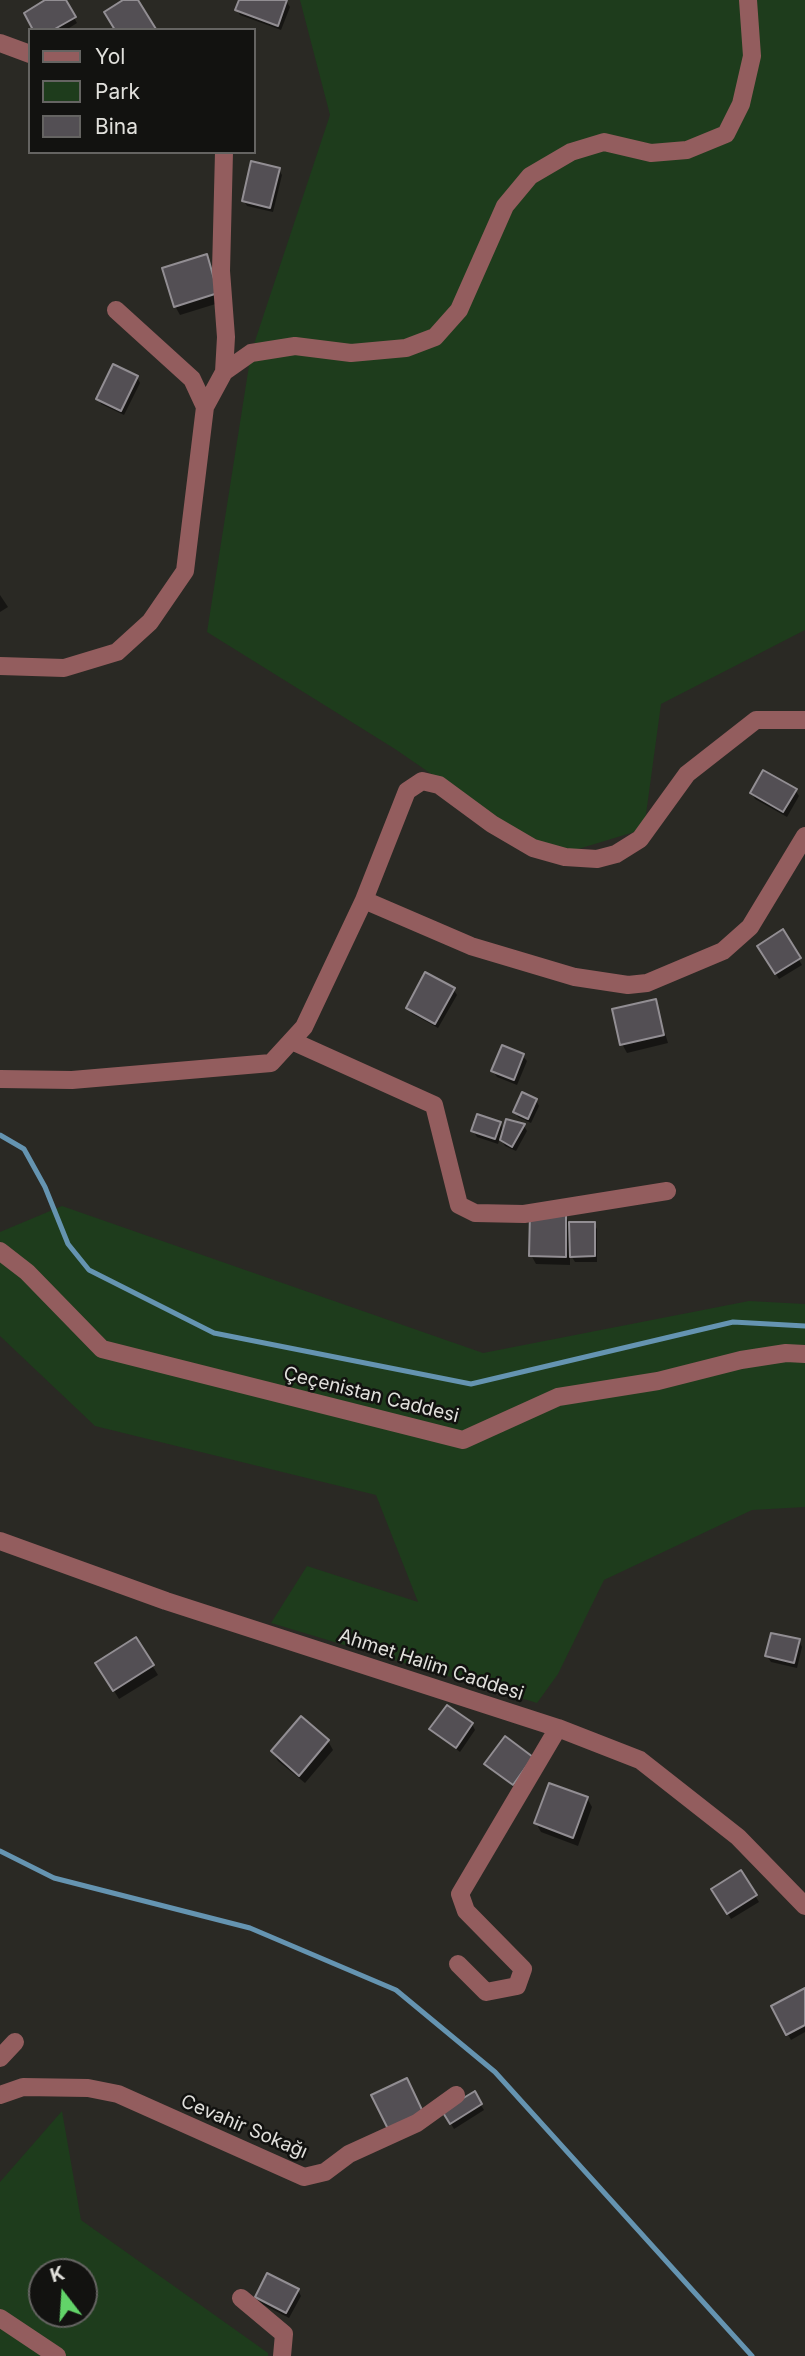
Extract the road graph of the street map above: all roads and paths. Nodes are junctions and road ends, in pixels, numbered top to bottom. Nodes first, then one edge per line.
1 (748, 0) edge
2 (0, 43) edge
3 (28, 53) edge
4 (223, 154) edge
5 (116, 310) dead end
6 (224, 372) junction
7 (205, 407) junction
8 (0, 666) edge
9 (805, 720) edge
10 (805, 836) edge
11 (364, 900) junction
12 (292, 1041) junction
13 (0, 1079) edge
14 (667, 1191) dead end
15 (0, 1251) edge
16 (805, 1354) edge
17 (0, 1541) edge
18 (558, 1728) junction
19 (805, 1906) edge
20 (458, 1964) dead end
21 (15, 2042) dead end
22 (0, 2058) edge
23 (0, 2095) edge
24 (456, 2095) dead end
25 (241, 2298) dead end
26 (0, 2318) edge
27 (57, 2356) edge
28 (282, 2356) edge

1 - 6 street
2 - 3 street
4 - 6 street
5 - 7 street
6 - 7 street
7 - 8 street
9 - 11 street
10 - 11 street
11 - 12 street
12 - 13 street
12 - 14 street
15 - 16 street, Çeçenistan Caddesi
17 - 18 street, Ahmet Halim Caddesi
18 - 19 street, Ahmet Halim Caddesi
18 - 20 street
21 - 22 street
23 - 24 street, Cevahir Sokağı
25 - 28 street
26 - 27 street

